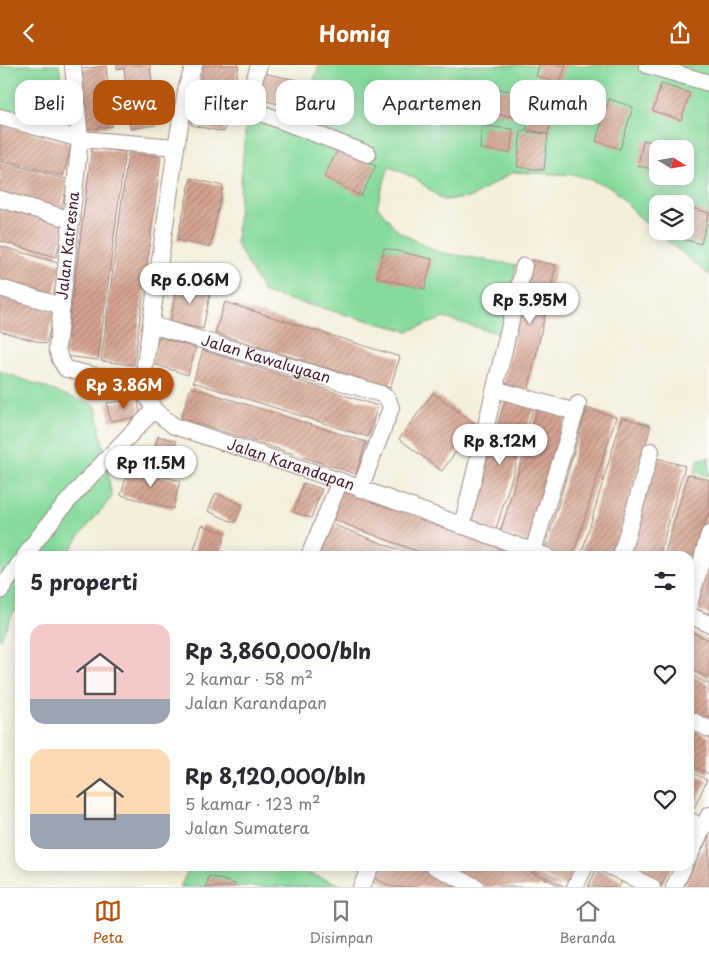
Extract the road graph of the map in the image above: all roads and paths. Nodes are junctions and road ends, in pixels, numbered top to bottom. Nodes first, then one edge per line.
1 (182, 65) edge
2 (187, 65) edge
3 (194, 65) edge
4 (259, 65) edge
5 (646, 65) edge
6 (73, 66) edge
7 (186, 80) edge
8 (187, 80) edge
9 (189, 80) edge
10 (709, 83) edge
11 (185, 97) edge
12 (0, 117) edge
13 (80, 139) junction
14 (176, 147) junction
15 (368, 154) dead end
16 (0, 199) edge
17 (72, 220) junction
18 (524, 266) dead end
19 (0, 288) edge
20 (62, 306) junction
21 (152, 325) junction
22 (142, 386) junction
23 (495, 389) junction
24 (154, 410) junction
25 (651, 451) dead end
26 (340, 481) junction
27 (360, 489) junction
28 (462, 526) junction
29 (709, 534) edge
30 (28, 551) edge
31 (311, 551) edge
32 (531, 551) edge
33 (540, 551) edge
34 (622, 551) edge
35 (15, 570) edge
36 (694, 587) edge
37 (0, 591) edge
38 (694, 617) edge
39 (709, 624) edge
40 (694, 722) edge
41 (709, 729) edge
42 (700, 821) edge
43 (694, 841) edge
44 (369, 871) edge
45 (444, 871) edge
46 (583, 871) edge
47 (619, 871) edge
48 (682, 871) edge
49 (361, 887) edge
50 (476, 887) edge
51 (575, 887) edge
52 (652, 887) edge
53 (674, 887) edge

1 - 7 street
2 - 8 street
3 - 9 street
4 - 15 street
5 - 10 street
6 - 13 street, Jalan Katresna
11 - 14 street
12 - 13 street
13 - 14 street
13 - 17 street, Jalan Katresna
14 - 21 street
16 - 17 street
17 - 20 street, Jalan Katresna
18 - 23 street
19 - 20 street
20 - 22 street, Jalan Katresna
21 - 22 street
21 - 27 street, Jalan Kawaluyaan
22 - 24 street, Jalan Karandapan
23 - 28 street
23 - 33 street
24 - 26 street, Jalan Karandapan
24 - 30 street
25 - 34 street
26 - 27 street, Jalan Karandapan
26 - 31 street
27 - 28 street, Jalan Karandapan
28 - 32 street, Jalan Karandapan
29 - 36 street
35 - 37 street
38 - 39 street
40 - 41 street
42 - 43 street
44 - 49 street
45 - 50 street
46 - 51 street
47 - 52 street
48 - 53 street

